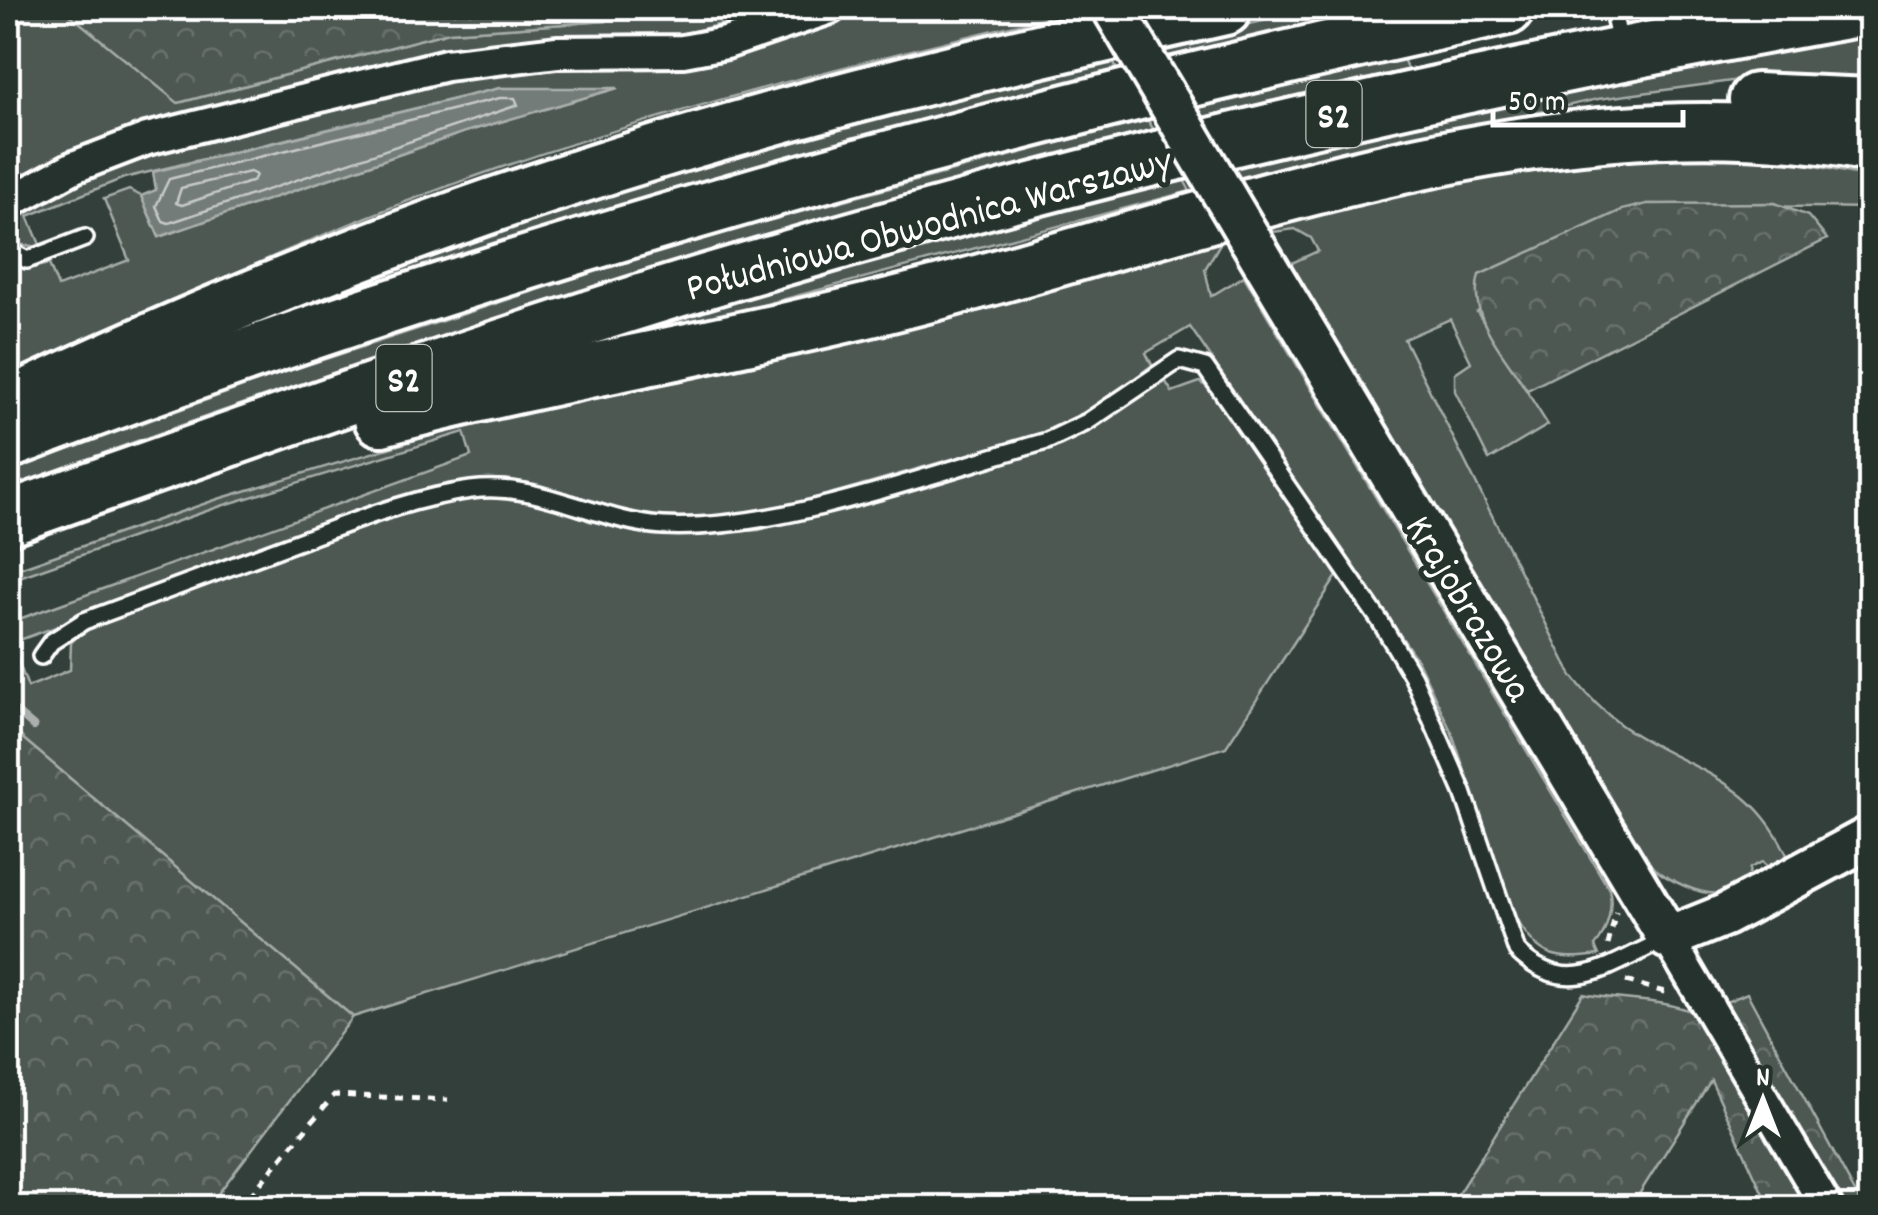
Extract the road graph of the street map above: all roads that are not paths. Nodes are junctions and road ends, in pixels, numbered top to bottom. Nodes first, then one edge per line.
1 (830, 8) edge
2 (1114, 8) edge
3 (1225, 8) edge
4 (1507, 8) edge
5 (1870, 8) edge
6 (1617, 31) edge
7 (1870, 105) edge
8 (1870, 145) edge
9 (1306, 193) junction
10 (8, 203) edge
11 (85, 238) dead end
12 (8, 250) edge
13 (8, 405) edge
14 (8, 442) edge
15 (8, 519) edge
16 (42, 656) dead end
17 (1870, 837) edge
18 (1668, 938) junction
19 (1820, 1204) edge

1 - 10 street
2 - 18 street, Krajobrazowa, bridge
3 - 13 highway
4 - 14 highway, Południowa Obwodnica Warszawy / S2
5 - 6 highway, Południowa Obwodnica Warszawy / S2
6 - 15 highway, Południowa Obwodnica Warszawy / S2
7 - 9 highway
8 - 9 highway
9 - 15 highway
11 - 12 lane
16 - 18 lane
17 - 18 street
18 - 19 street, Krajobrazowa

